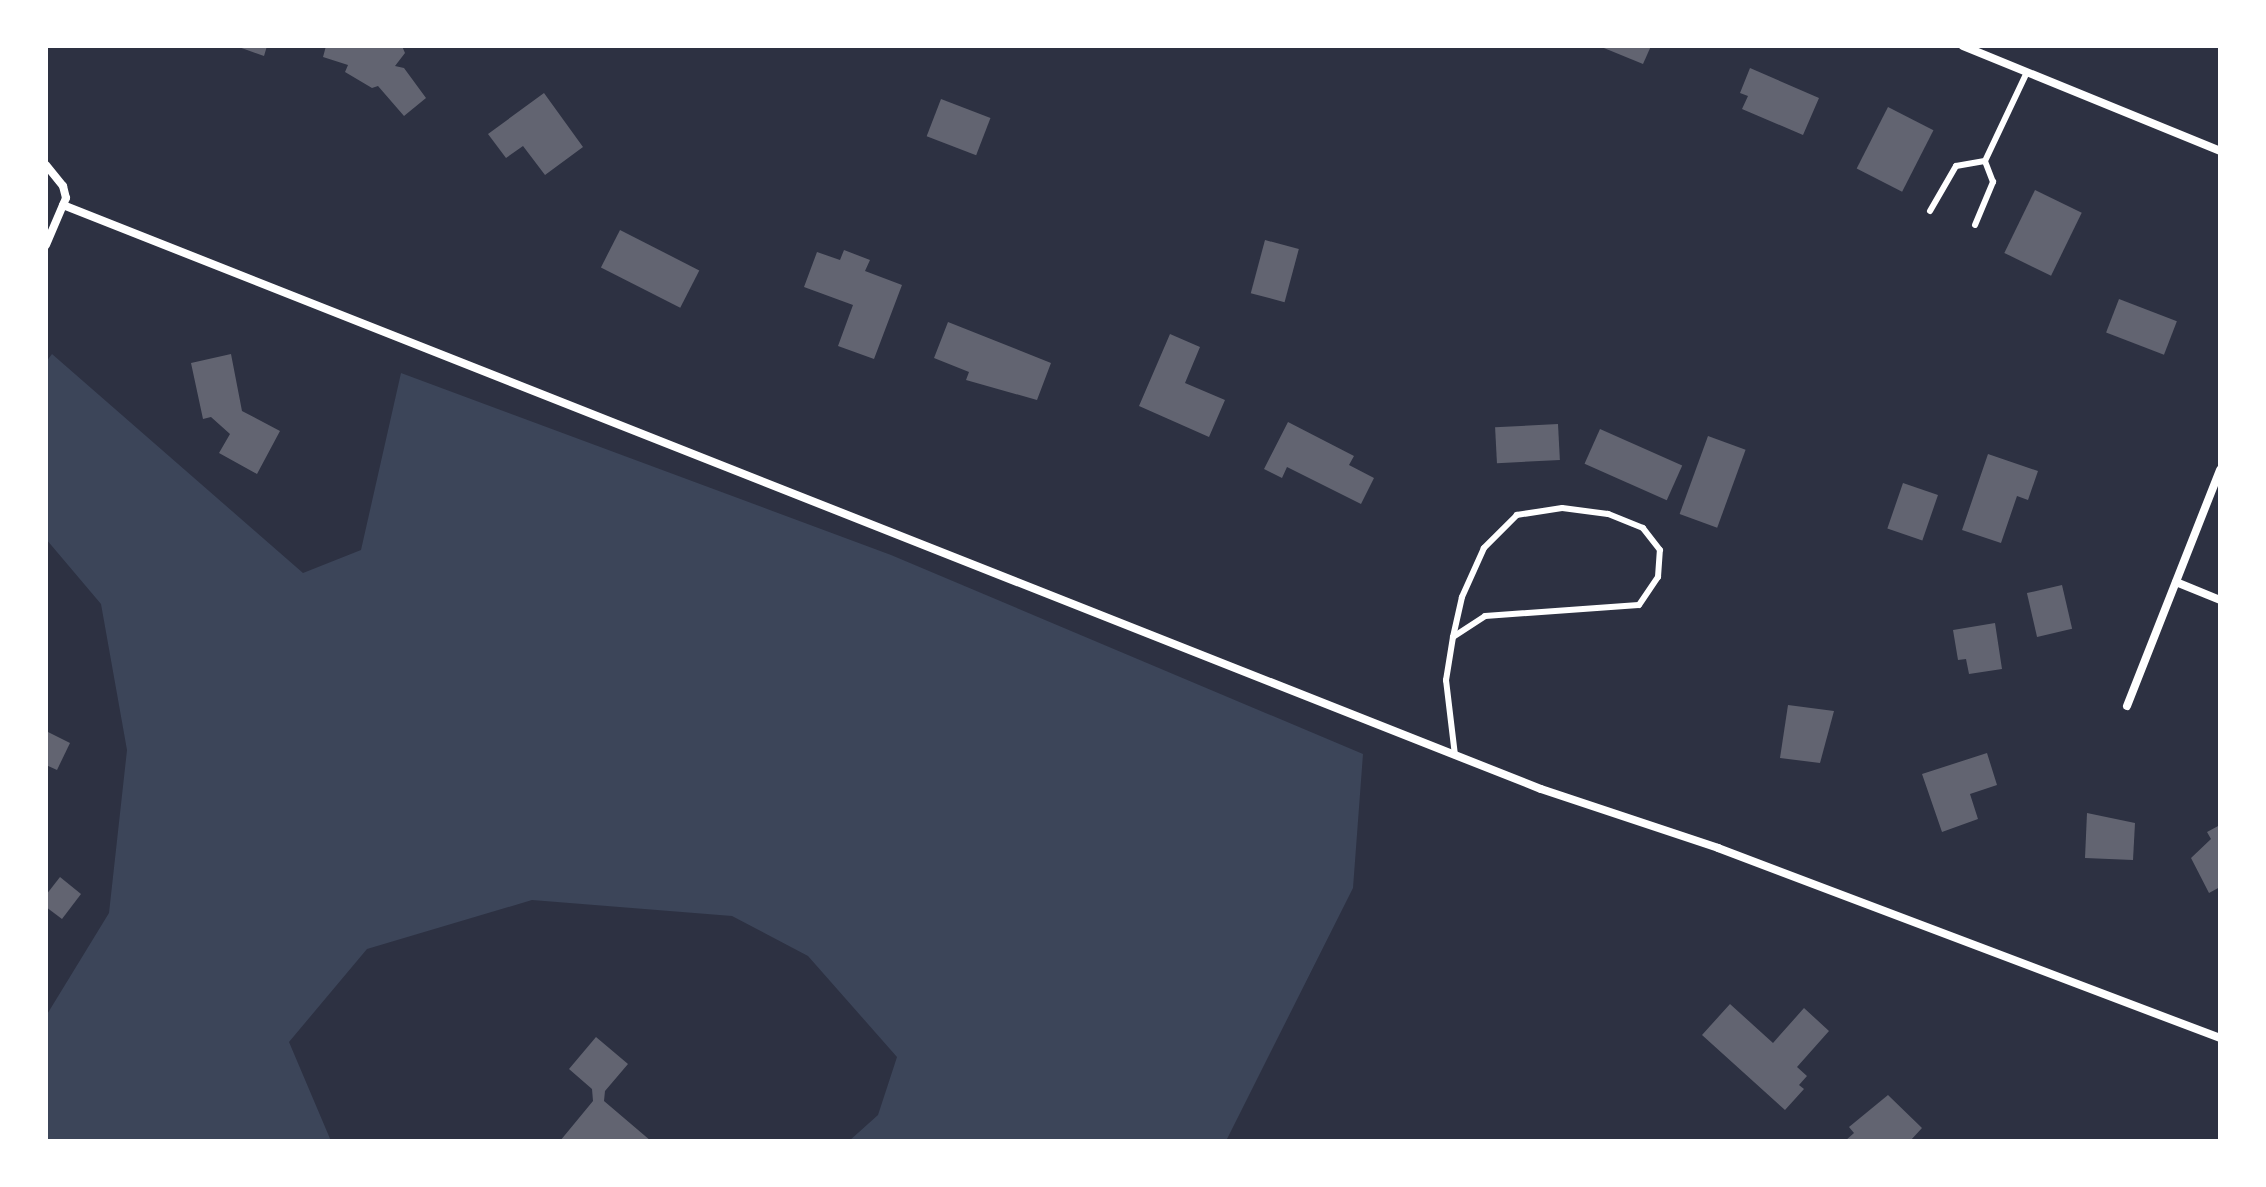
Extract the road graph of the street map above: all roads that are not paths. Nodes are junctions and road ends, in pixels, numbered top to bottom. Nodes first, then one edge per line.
1 (1963, 46) edge
2 (2027, 72) junction
3 (2220, 151) edge
4 (1985, 161) junction
5 (46, 165) edge
6 (63, 205) junction
7 (1930, 211) dead end
8 (1975, 225) dead end
9 (46, 245) edge
10 (2220, 470) edge
11 (2176, 582) junction
12 (2220, 600) edge
13 (1453, 637) junction
14 (2127, 706) dead end
15 (1455, 755) junction
16 (2220, 1038) edge

1 - 2 street
2 - 3 street
2 - 4 lane
4 - 7 lane
4 - 8 lane
5 - 6 street
6 - 9 street
6 - 15 street
10 - 11 street
11 - 12 street
11 - 14 street
13 - 13 lane
13 - 15 lane
15 - 16 street

